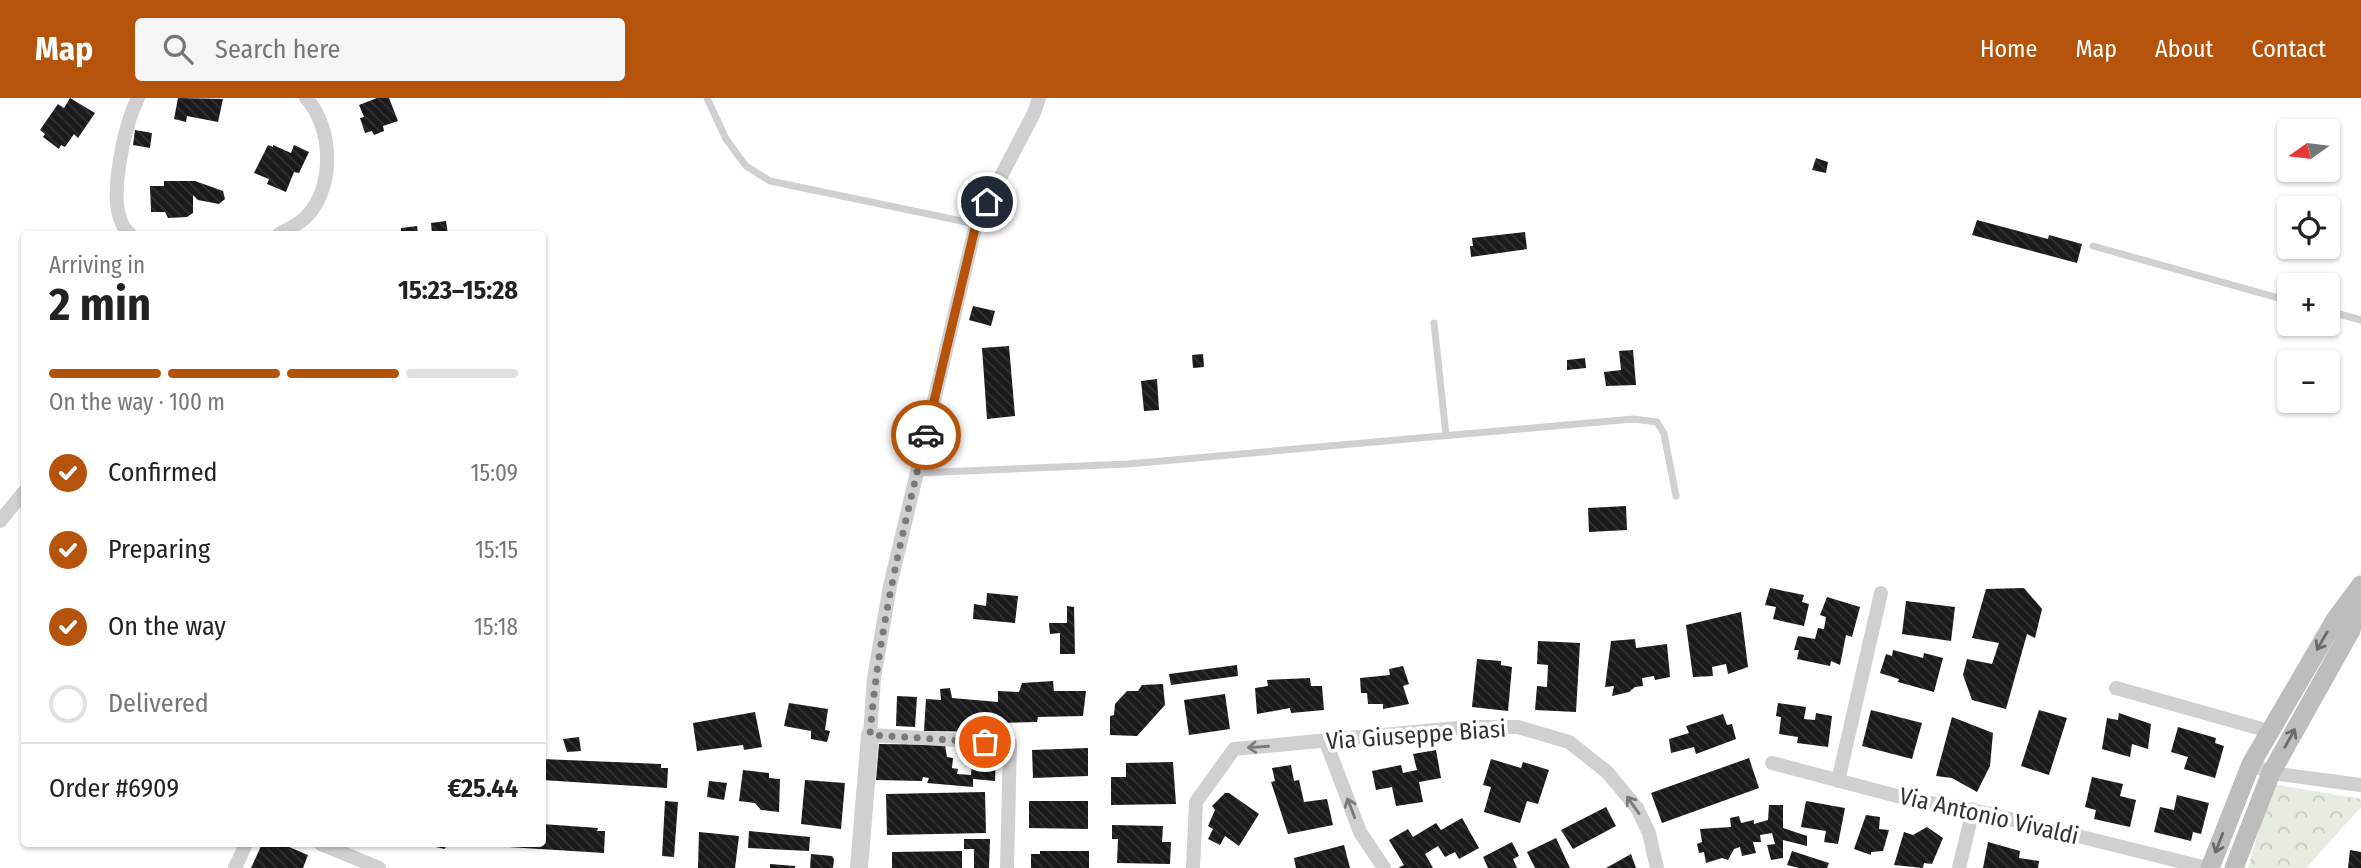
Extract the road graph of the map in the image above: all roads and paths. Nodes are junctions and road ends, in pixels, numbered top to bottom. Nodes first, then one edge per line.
1 (138, 98) edge
2 (306, 98) edge
3 (707, 98) edge
4 (1039, 98) edge
5 (976, 224) junction
6 (128, 231) edge
7 (284, 231) edge
8 (2093, 246) dead end
9 (2277, 297) edge
10 (2340, 314) edge
11 (2361, 320) edge
12 (1434, 323) dead end
13 (1447, 435) junction
14 (917, 473) junction
15 (21, 496) edge
16 (1676, 496) dead end
17 (0, 521) edge
18 (2361, 585) edge
19 (2361, 592) edge
20 (1881, 593) dead end
21 (2116, 688) dead end
22 (2269, 731) junction
23 (870, 735) junction
24 (1326, 742) junction
25 (1772, 763) dead end
26 (2251, 764) junction
27 (2271, 773) junction
28 (1838, 781) junction
29 (2361, 785) edge
30 (1973, 810) junction
31 (245, 847) edge
32 (328, 847) edge
33 (235, 868) edge
34 (379, 868) edge
35 (859, 868) edge
36 (1007, 868) edge
37 (1193, 868) edge
38 (1384, 868) edge
39 (1657, 868) edge
40 (1959, 868) edge
41 (2208, 868) edge
42 (2235, 868) edge

1 - 6 street
2 - 7 street
3 - 5 lane
4 - 5 street
5 - 14 street
8 - 9 lane
10 - 11 lane
12 - 13 lane
13 - 14 lane
13 - 16 lane
14 - 23 street
15 - 17 street
18 -> 22 main road
27 -> 19 main road
20 - 28 street
21 - 22 street
22 - 26 main road
23 - 35 street
23 - 36 street
24 -> 37 street, Via Giuseppe Biasi
38 -> 24 street
39 -> 24 street, Via Giuseppe Biasi
25 - 28 street, Via Antonio Vivaldi
26 - 27 street
26 -> 41 main road
27 - 29 street
27 - 42 main road
28 - 30 street, Via Antonio Vivaldi
30 - 40 street
30 - 41 street, Via Antonio Vivaldi
31 - 33 street
32 - 34 street

